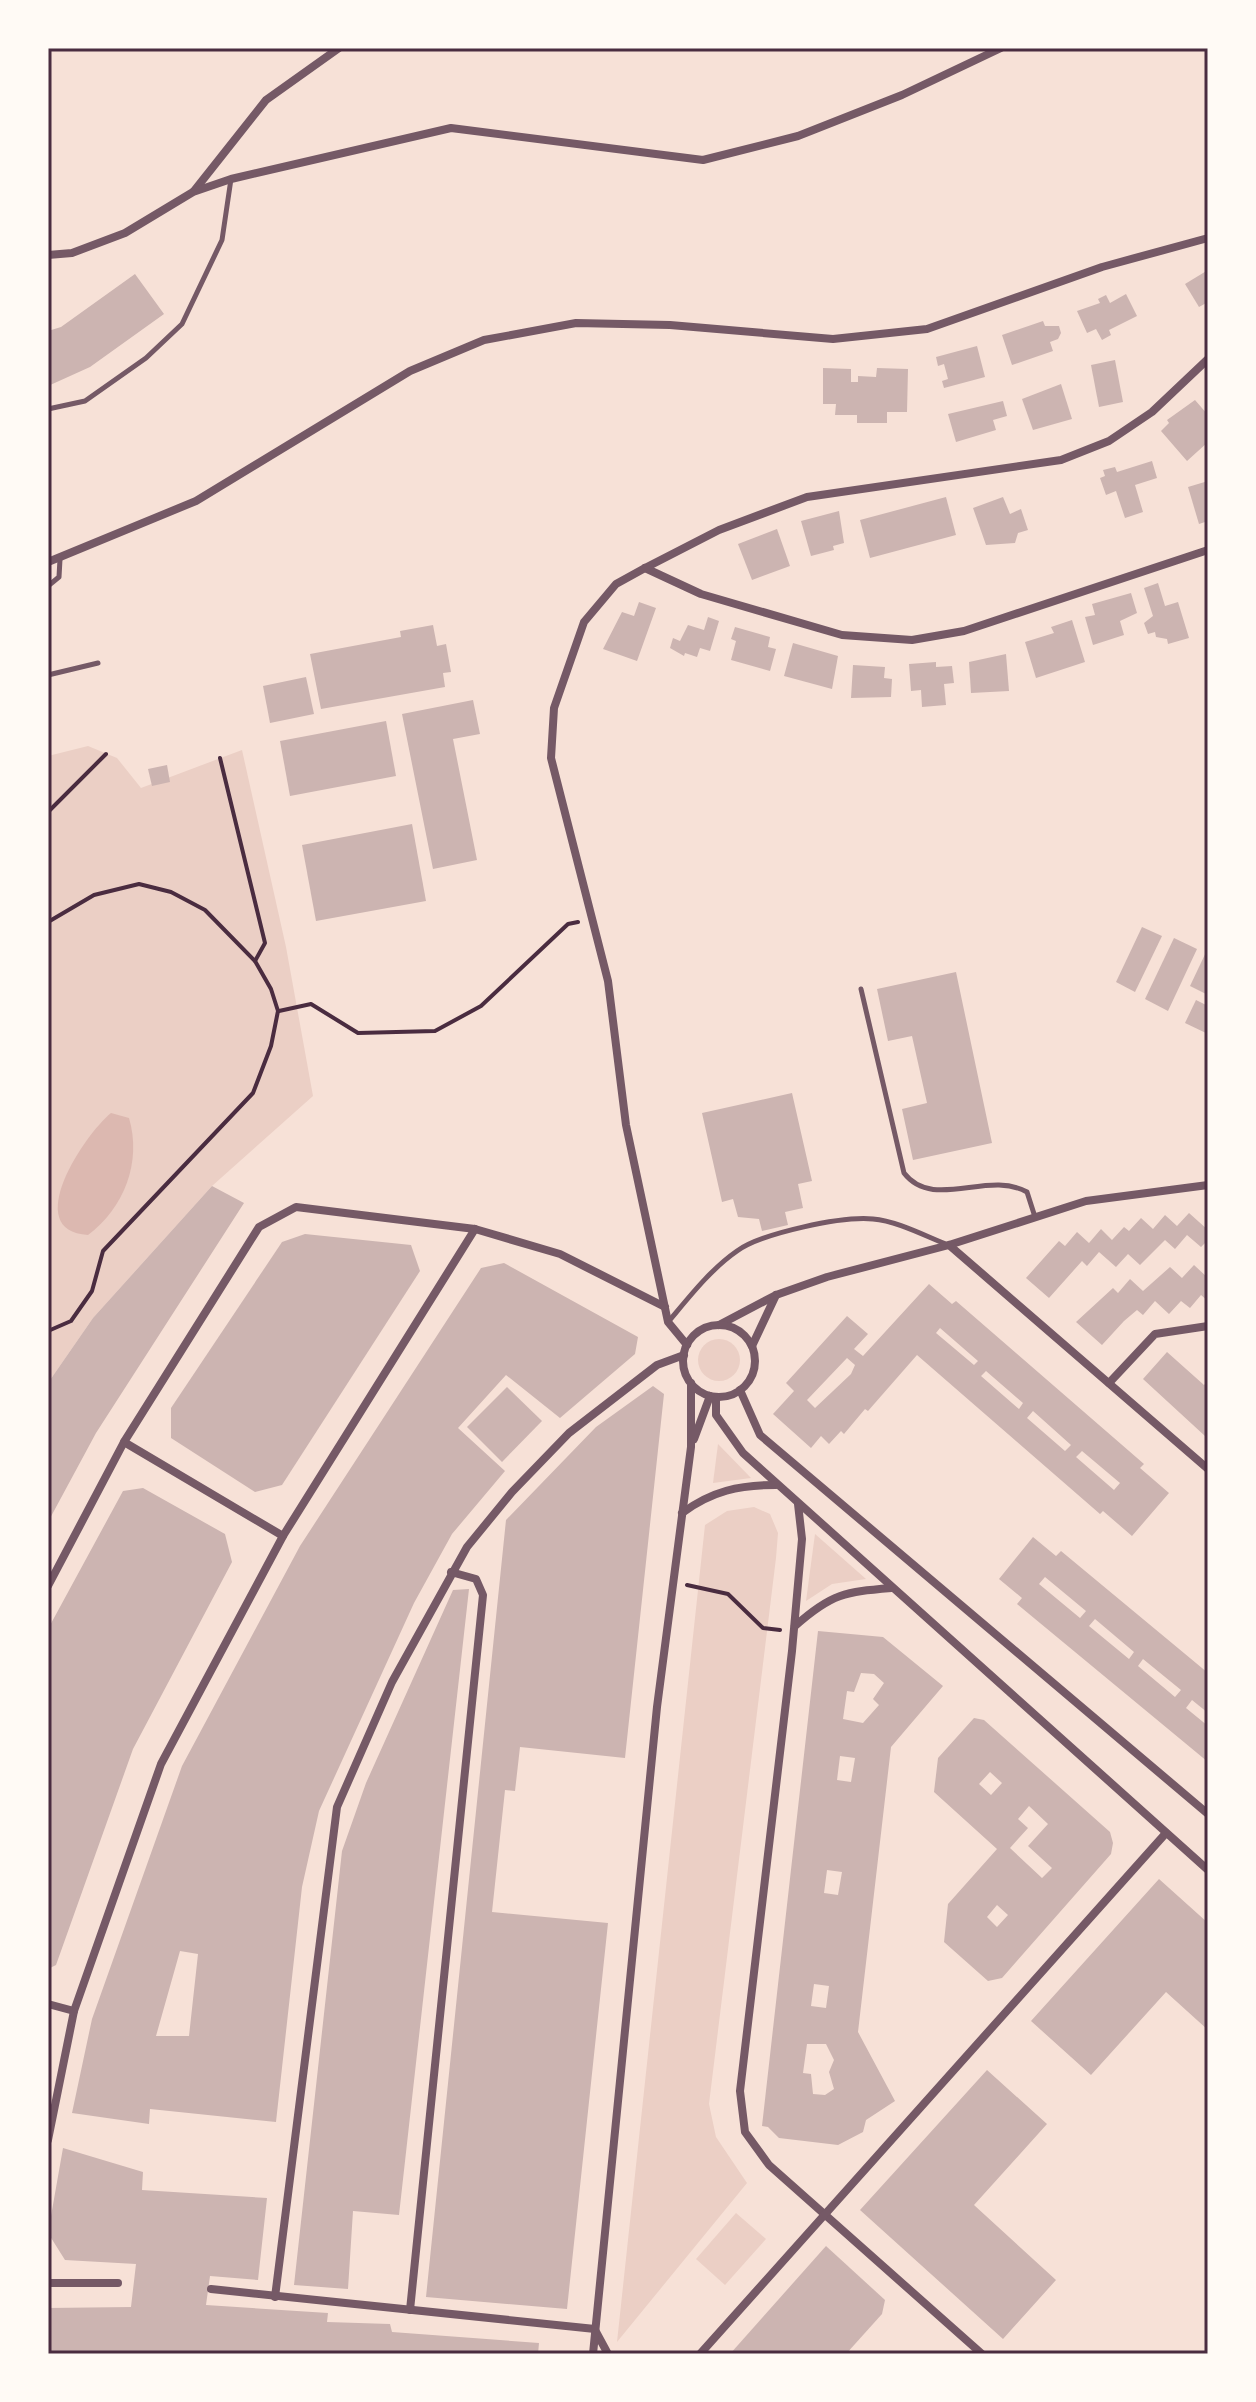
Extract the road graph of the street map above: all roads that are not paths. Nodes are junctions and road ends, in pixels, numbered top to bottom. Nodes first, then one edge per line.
1 (339, 48) edge
2 (1001, 48) edge
3 (231, 179) junction
4 (193, 192) junction
5 (1208, 238) edge
6 (48, 255) edge
7 (1208, 359) edge
8 (48, 409) edge
9 (1208, 550) edge
10 (60, 559) junction
11 (48, 562) edge
12 (645, 568) junction
13 (48, 586) edge
14 (98, 663) dead end
15 (48, 675) edge
16 (861, 989) dead end
17 (1208, 1185) edge
18 (1035, 1217) junction
19 (475, 1229) junction
20 (949, 1245) junction
21 (776, 1295) junction
22 (665, 1307) junction
23 (668, 1322) junction
24 (719, 1325) junction
25 (1208, 1326) edge
26 (687, 1345) junction
27 (752, 1346) junction
28 (684, 1355) junction
29 (691, 1383) junction
30 (1109, 1383) junction
31 (740, 1390) junction
32 (713, 1396) junction
33 (124, 1442) junction
34 (691, 1447) junction
35 (1208, 1469) edge
36 (776, 1485) junction
37 (798, 1504) junction
38 (682, 1513) junction
39 (283, 1536) junction
40 (451, 1572) junction
41 (48, 1586) edge
42 (892, 1588) junction
43 (794, 1629) junction
44 (1208, 1814) edge
45 (1166, 1833) junction
46 (1208, 1870) edge
47 (48, 2004) edge
48 (74, 2011) junction
49 (48, 2140) edge
50 (825, 2213) junction
51 (48, 2283) edge
52 (118, 2283) dead end
53 (211, 2289) dead end
54 (275, 2297) junction
55 (410, 2310) junction
56 (595, 2329) junction
57 (593, 2354) edge
58 (608, 2354) edge
59 (700, 2354) edge
60 (982, 2354) edge

1 - 4 street
2 - 3 street
3 - 4 street
3 - 8 lane
4 - 6 street
5 - 10 street
7 - 12 street
9 - 12 street
10 - 11 street
10 - 13 lane
12 - 22 street
14 - 15 lane
16 - 18 lane
17 - 18 street
18 - 20 street
19 - 22 street
19 - 33 street
19 - 39 street
20 - 21 street
20 - 23 lane
20 - 30 street
21 - 24 street
21 - 27 street
22 - 23 street
23 - 26 street
24 - 26 street
24 - 27 street
25 - 30 street
26 - 28 street
27 - 31 street
28 - 29 street
28 - 40 street
29 - 32 street
29 - 34 street
30 - 35 street
31 - 32 street
31 - 44 street
32 - 34 street
32 - 36 street
33 - 39 street
33 - 41 street
34 - 38 street
36 - 37 street
36 - 38 street
37 - 42 street
37 - 43 street
38 - 56 street
39 - 48 street
40 - 54 street
40 - 55 street
42 - 43 street
42 - 45 street
43 - 50 street
45 - 46 street
45 - 50 street
47 - 48 street
48 - 49 street
50 - 59 street
50 - 60 street
51 - 52 street
53 - 54 street
54 - 55 street
55 - 56 street
56 - 57 street
56 - 58 street

